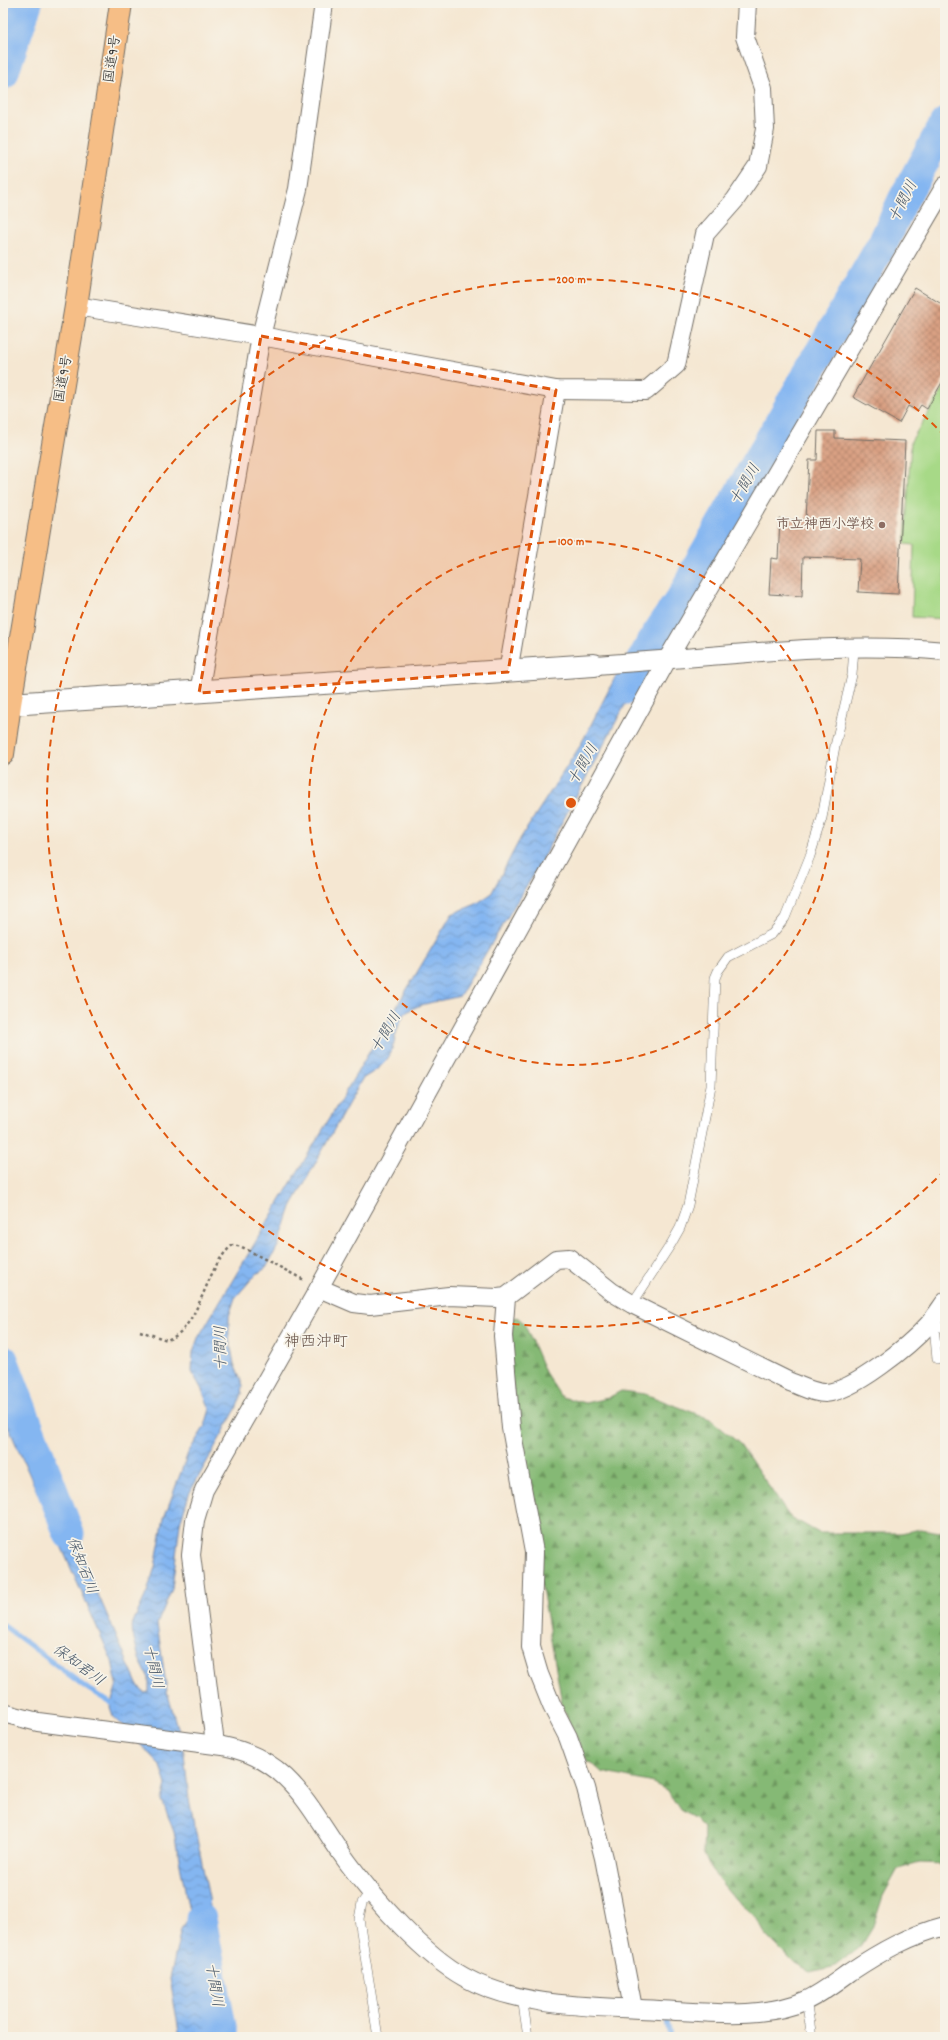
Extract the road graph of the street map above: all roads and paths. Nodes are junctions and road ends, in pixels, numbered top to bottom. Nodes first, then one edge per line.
1 (121, 3) edge
2 (324, 3) edge
3 (747, 3) edge
4 (945, 186) edge
5 (76, 306) junction
6 (261, 336) junction
7 (556, 390) junction
8 (854, 649) junction
9 (945, 651) edge
10 (662, 660) junction
11 (594, 665) joint
12 (508, 672) junction
13 (199, 693) junction
14 (6, 704) edge
15 (3, 754) edge
16 (313, 1285) junction
17 (506, 1297) junction
18 (945, 1302) edge
19 (632, 1304) junction
20 (936, 1326) edge
21 (140, 1331) dead end
22 (937, 1359) dead end
23 (3, 1713) edge
24 (211, 1744) junction
25 (370, 1892) junction
26 (945, 1926) edge
27 (522, 1997) junction
28 (806, 2000) junction
29 (633, 2008) junction
30 (378, 2037) edge
31 (528, 2037) edge
32 (812, 2037) edge

1 - 5 highway, 国道9号
2 - 6 street
3 - 7 street
4 - 10 street
5 - 6 street
5 - 14 highway, 国道9号
6 - 7 street
6 - 13 street
7 - 12 street
8 - 9 street
8 - 10 street
8 - 19 lane
10 - 11 street
10 - 16 street
11 - 12 street
12 - 13 street
13 - 14 street
14 - 15 highway, 国道9号
16 - 17 street
16 - 21 path
16 - 24 street
17 - 19 street
17 - 29 street
18 - 20 street
19 - 20 street
20 - 22 lane
23 - 24 street
24 - 25 street
25 - 27 street
25 - 30 lane
26 - 28 street
27 - 29 street
27 - 31 lane
28 - 29 street
28 - 32 lane

